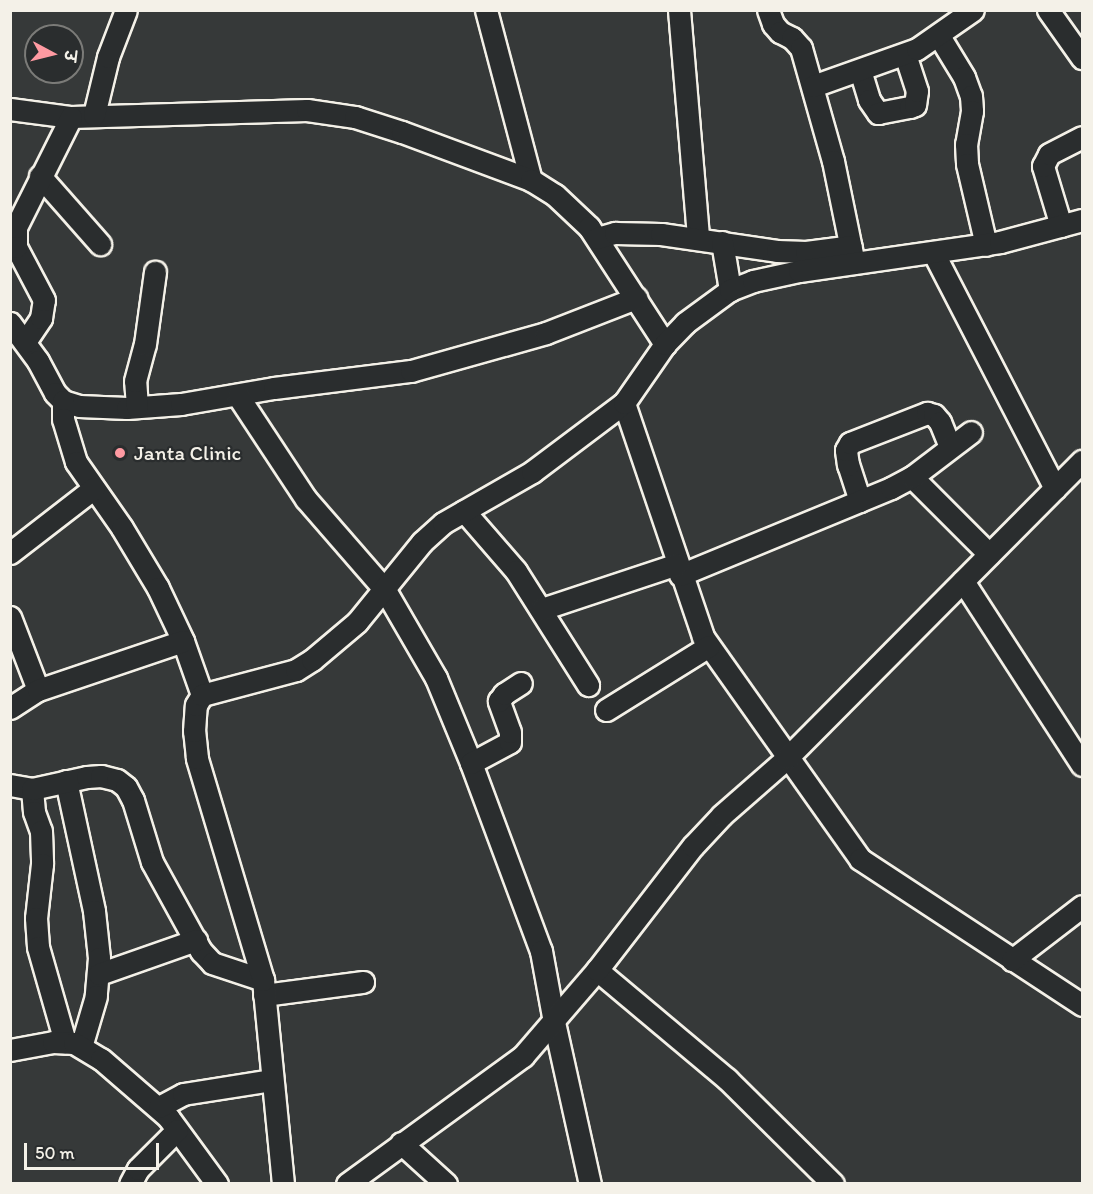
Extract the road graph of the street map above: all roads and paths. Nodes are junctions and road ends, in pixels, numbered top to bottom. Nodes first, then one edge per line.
1 (126, 10) edge
2 (486, 10) edge
3 (679, 10) edge
4 (768, 10) edge
5 (973, 10) edge
6 (1048, 10) edge
7 (939, 36) junction
8 (905, 54) junction
9 (1083, 58) edge
10 (860, 70) junction
11 (813, 86) junction
12 (10, 109) edge
13 (94, 115) junction
14 (71, 117) junction
15 (1083, 137) edge
16 (40, 176) junction
17 (531, 180) junction
18 (1083, 220) edge
19 (1061, 226) junction
20 (597, 238) junction
21 (698, 238) junction
22 (722, 242) junction
23 (100, 244) dead end
24 (986, 244) junction
25 (933, 252) junction
26 (853, 254) junction
27 (155, 272) dead end
28 (730, 290) junction
29 (636, 298) junction
30 (10, 323) edge
31 (25, 342) junction
32 (665, 344) junction
33 (238, 396) junction
34 (63, 401) junction
35 (624, 403) junction
36 (137, 407) junction
37 (971, 432) dead end
38 (950, 447) junction
39 (1083, 461) edge
40 (912, 477) junction
41 (94, 488) junction
42 (1055, 488) junction
43 (860, 501) junction
44 (464, 511) junction
45 (10, 553) edge
46 (989, 554) junction
47 (679, 569) junction
48 (963, 581) junction
49 (385, 590) junction
50 (542, 609) junction
51 (10, 617) edge
52 (183, 641) junction
53 (709, 646) junction
54 (521, 683) dead end
55 (588, 685) dead end
56 (38, 690) junction
57 (202, 695) junction
58 (10, 708) edge
59 (606, 710) dead end
60 (787, 758) junction
61 (471, 763) junction
62 (1083, 765) edge
63 (66, 781) junction
64 (10, 785) edge
65 (32, 789) junction
66 (1083, 906) edge
67 (196, 940) junction
68 (1012, 960) junction
69 (597, 970) junction
70 (99, 974) junction
71 (363, 982) dead end
72 (263, 988) junction
73 (1083, 1005) edge
74 (554, 1022) junction
75 (73, 1045) junction
76 (10, 1050) edge
77 (271, 1080) junction
78 (159, 1107) junction
79 (177, 1130) junction
80 (401, 1143) junction
81 (130, 1184) edge
82 (217, 1184) edge
83 (283, 1184) edge
84 (347, 1184) edge
85 (446, 1184) edge
86 (590, 1184) edge
87 (833, 1184) edge

1 - 13 street
2 - 17 street
3 - 21 street
4 - 11 street
5 - 7 street
6 - 9 street
7 - 8 street
7 - 24 street
8 - 10 street
8 - 10 street
10 - 11 street
11 - 26 street
12 - 14 street
13 - 14 street
13 - 17 street
14 - 16 street
15 - 19 street
16 - 23 street
16 - 31 street
17 - 20 street
18 - 19 street
19 - 24 street
20 - 21 street
20 - 29 street
21 - 22 street
22 - 26 street
22 - 28 street
24 - 25 street
25 - 26 street
25 - 42 street
26 - 28 street
27 - 36 street
28 - 32 street
29 - 32 street
29 - 33 street
30 - 31 street
31 - 34 street
32 - 35 street
33 - 36 street
33 - 49 street
34 - 36 street
34 - 41 street
35 - 44 street
35 - 47 street
37 - 38 street
38 - 40 street
38 - 43 street
39 - 42 street
40 - 43 street
40 - 46 street
41 - 45 street
41 - 52 street
42 - 46 street
43 - 47 street
44 - 49 street
44 - 50 street
46 - 48 street
47 - 50 street
47 - 53 street
48 - 60 street
48 - 62 street
49 - 57 street
49 - 61 street
50 - 55 street
51 - 56 street
52 - 56 street
52 - 57 street
53 - 59 street
53 - 60 street
54 - 61 street
56 - 58 street
57 - 72 street
60 - 68 street
60 - 69 street
61 - 74 street
63 - 65 street
63 - 67 street
63 - 70 street
64 - 65 street
65 - 75 street
66 - 68 street
67 - 70 street
67 - 72 street
68 - 73 street
69 - 74 street
69 - 87 street
70 - 75 street
71 - 72 street
72 - 77 street
74 - 80 street
74 - 86 street
75 - 76 street
75 - 78 street
77 - 78 street
77 - 83 street
78 - 79 street
79 - 81 street
79 - 82 street
80 - 84 street
80 - 85 street

